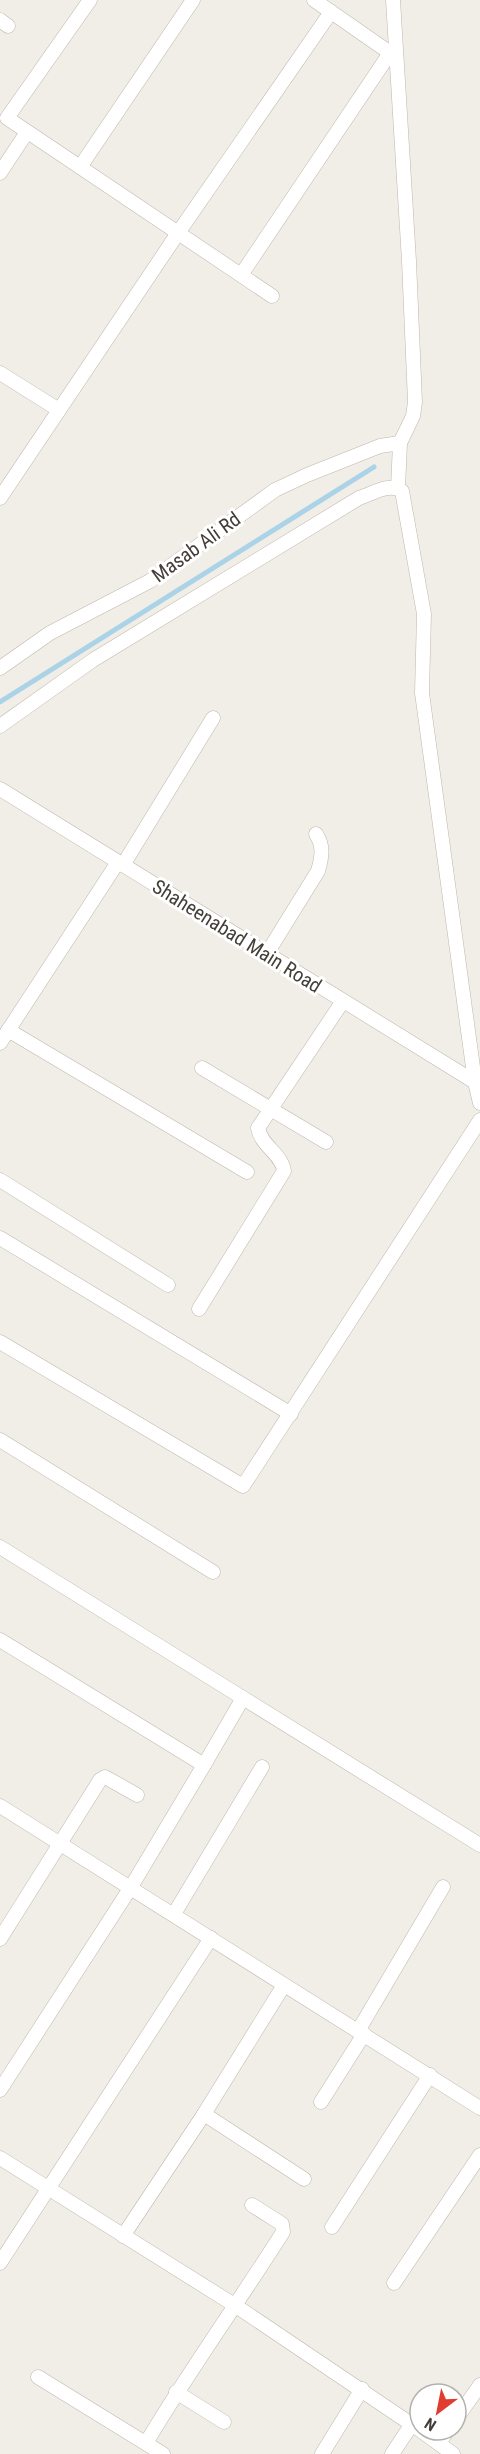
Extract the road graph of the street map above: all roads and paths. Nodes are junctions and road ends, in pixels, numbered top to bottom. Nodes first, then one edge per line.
1 (90, 0) edge
2 (193, 0) edge
3 (314, 0) edge
4 (393, 0) edge
5 (331, 12) junction
6 (393, 55) junction
7 (4, 116) edge
8 (27, 132) junction
9 (80, 168) junction
10 (0, 173) edge
11 (178, 233) junction
12 (241, 275) junction
13 (272, 296) dead end
14 (0, 373) edge
15 (59, 410) junction
16 (400, 443) junction
17 (398, 488) junction
18 (0, 498) edge
19 (0, 668) edge
20 (213, 718) dead end
21 (0, 726) edge
22 (0, 789) edge
23 (316, 834) dead end
24 (120, 864) junction
25 (266, 955) junction
26 (343, 1001) junction
27 (8, 1030) junction
28 (0, 1043) edge
29 (202, 1068) dead end
30 (475, 1082) junction
31 (480, 1103) edge
32 (270, 1108) junction
33 (480, 1120) edge
34 (326, 1142) dead end
35 (247, 1172) dead end
36 (0, 1180) edge
37 (0, 1238) edge
38 (168, 1285) dead end
39 (199, 1309) dead end
40 (0, 1342) edge
41 (291, 1414) junction
42 (0, 1440) edge
43 (0, 1547) edge
44 (213, 1572) dead end
45 (0, 1640) edge
46 (243, 1698) junction
47 (204, 1765) junction
48 (262, 1767) dead end
49 (137, 1795) dead end
50 (0, 1806) edge
51 (60, 1843) junction
52 (480, 1845) edge
53 (131, 1887) junction
54 (443, 1887) dead end
55 (174, 1914) junction
56 (211, 1938) junction
57 (0, 1939) edge
58 (284, 1985) junction
59 (361, 2032) junction
60 (430, 2075) junction
61 (0, 2090) edge
62 (321, 2102) dead end
63 (480, 2108) edge
64 (204, 2114) junction
65 (480, 2155) edge
66 (0, 2158) edge
67 (304, 2179) dead end
68 (47, 2188) junction
69 (252, 2205) dead end
70 (332, 2227) dead end
71 (123, 2236) junction
72 (0, 2263) edge
73 (394, 2283) dead end
74 (236, 2306) junction
75 (38, 2377) dead end
76 (480, 2385) edge
77 (362, 2389) junction
78 (176, 2392) junction
79 (468, 2402) edge
80 (408, 2421) edge
81 (224, 2422) dead end
82 (408, 2438) edge
83 (146, 2443) junction
84 (439, 2443) edge
85 (164, 2454) edge
86 (322, 2454) edge
87 (392, 2454) edge
88 (453, 2454) edge

1 - 7 street
2 - 9 street
3 - 5 street
4 - 6 street
5 - 6 street
5 - 11 street
6 - 12 street
6 - 16 street
7 - 8 street
8 - 9 street
8 - 10 street
9 - 11 street
11 - 12 street
11 - 15 street
12 - 13 street
14 - 15 street
15 - 18 street
16 - 17 street
16 - 19 street, Masab Ali Rd
17 - 21 street
17 - 30 street
20 - 24 street
22 - 24 street, Shaheenabad Main Road
23 - 25 street
24 - 25 street, Shaheenabad Main Road
24 - 27 street
25 - 26 street, Shaheenabad Main Road
26 - 30 street, Shaheenabad Main Road
26 - 32 street
27 - 28 street
27 - 35 street
29 - 32 street
30 - 31 street
32 - 34 street
32 - 39 street
33 - 41 street
36 - 38 street
37 - 41 street
40 - 41 street
42 - 44 street
43 - 46 street
45 - 47 street
46 - 47 street
46 - 52 street
47 - 53 street
48 - 55 street
49 - 51 street
50 - 51 street
51 - 53 street
51 - 57 street
53 - 55 street
53 - 61 street
54 - 59 street
55 - 56 street
56 - 58 street
56 - 68 street
58 - 59 street
58 - 64 street
59 - 60 street
59 - 62 street
60 - 63 street
60 - 70 street
64 - 67 street
64 - 71 street
65 - 73 street
66 - 68 street
68 - 71 street
68 - 72 street
69 - 74 street
71 - 74 street
74 - 77 street
74 - 78 street
75 - 83 street
76 - 79 street
77 - 80 street
77 - 86 street
78 - 81 street
78 - 83 street
82 - 87 street
83 - 85 street
84 - 88 street

